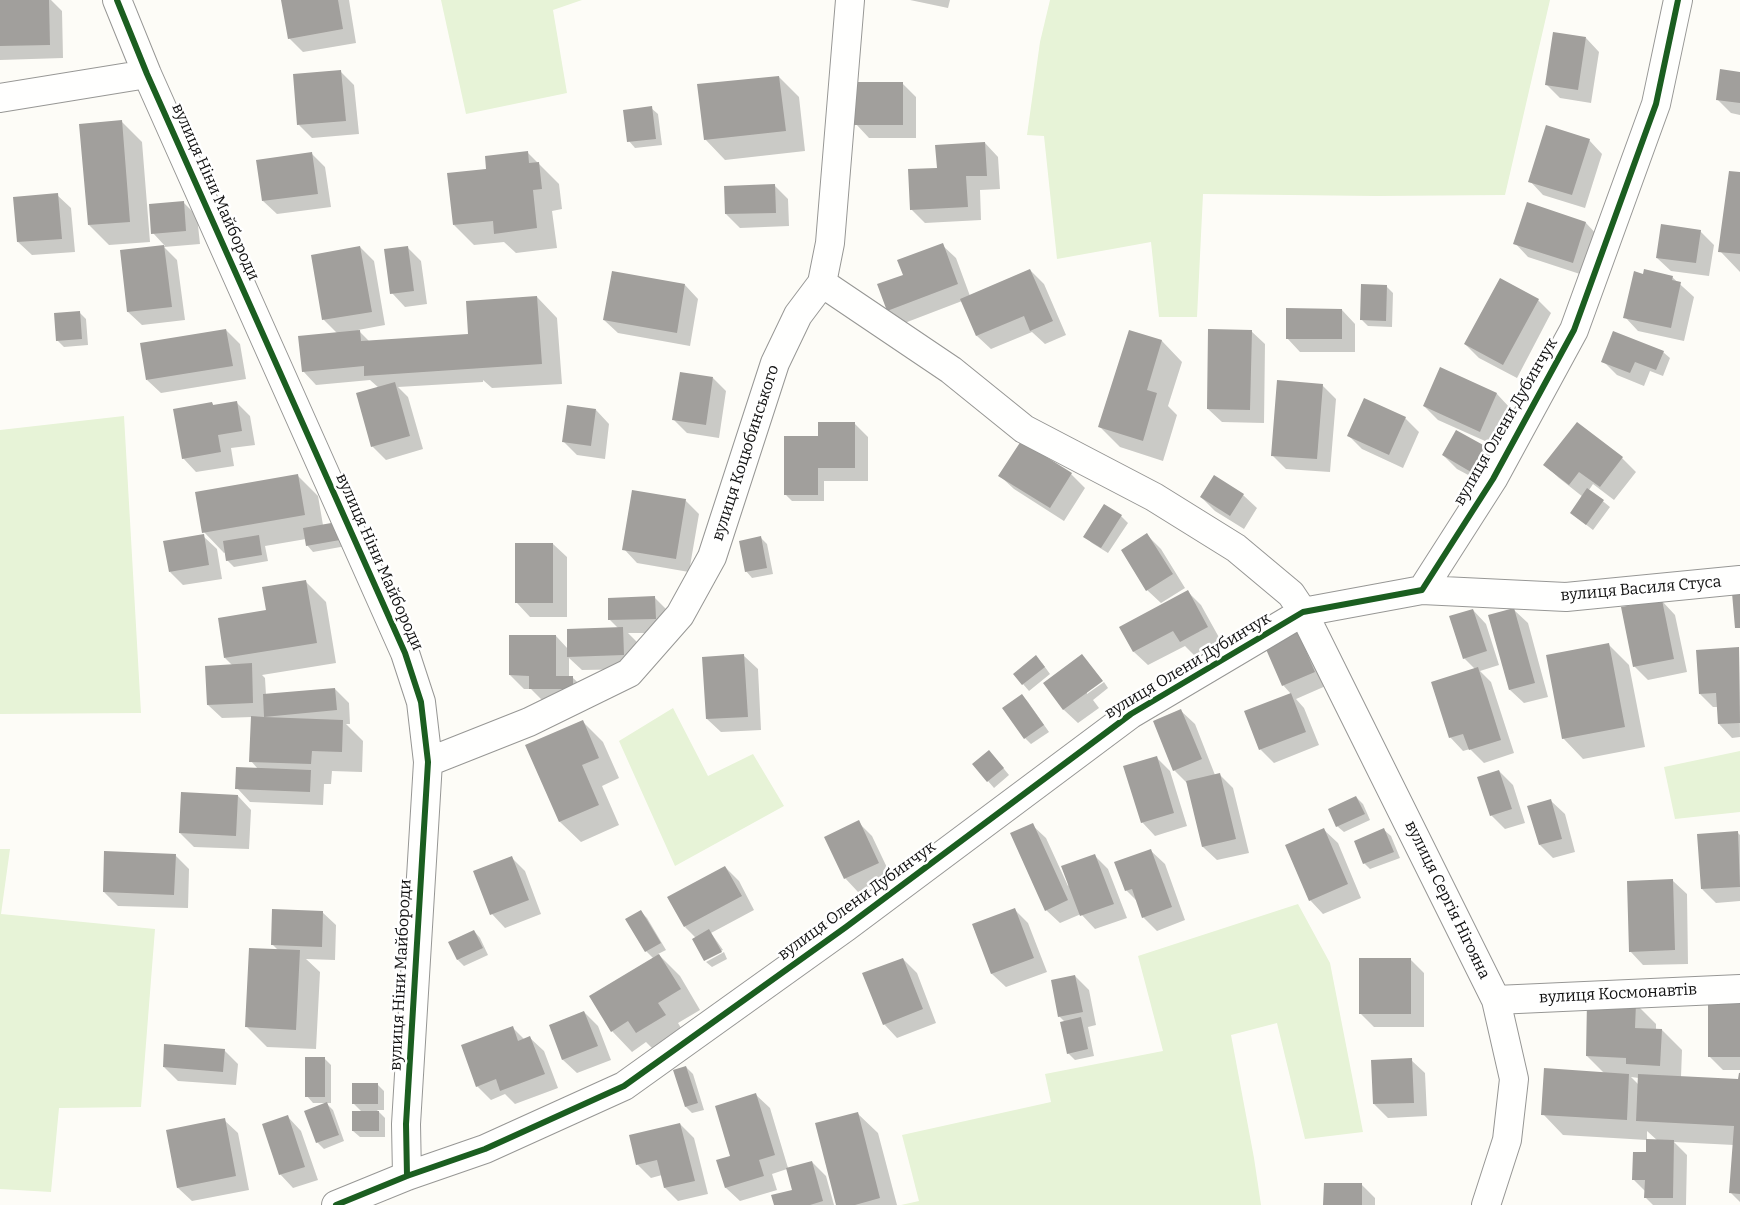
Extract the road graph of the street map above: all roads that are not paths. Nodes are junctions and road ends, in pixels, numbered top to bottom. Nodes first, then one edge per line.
1 (117, 0) edge
2 (850, 0) edge
3 (1678, 0) edge
4 (147, 74) junction
5 (0, 98) edge
6 (822, 283) junction
7 (1740, 580) edge
8 (1422, 590) junction
9 (1303, 612) junction
10 (428, 762) junction
11 (1740, 989) edge
12 (1496, 1000) junction
13 (407, 1176) junction
14 (336, 1205) edge
15 (1486, 1205) edge

1 - 4 street, вулиця Ніни Майбороди
2 - 6 street, вулиця Коцюбинського
3 - 8 street, вулиця Олени Дубинчук
4 - 5 street
4 - 10 street, вулиця Ніни Майбороди
6 - 9 street, вулиця Сергія Нігояна
6 - 10 street, вулиця Коцюбинського
7 - 8 street, вулиця Василя Стуса
8 - 9 street, вулиця Олени Дубинчук
9 - 12 street, вулиця Сергія Нігояна
9 - 13 street, вулиця Олени Дубинчук
10 - 13 street, вулиця Ніни Майбороди
11 - 12 street, вулиця Космонавтів
12 - 15 street, вулиця Сергія Нігояна
13 - 14 street, вулиця Олени Дубинчук

